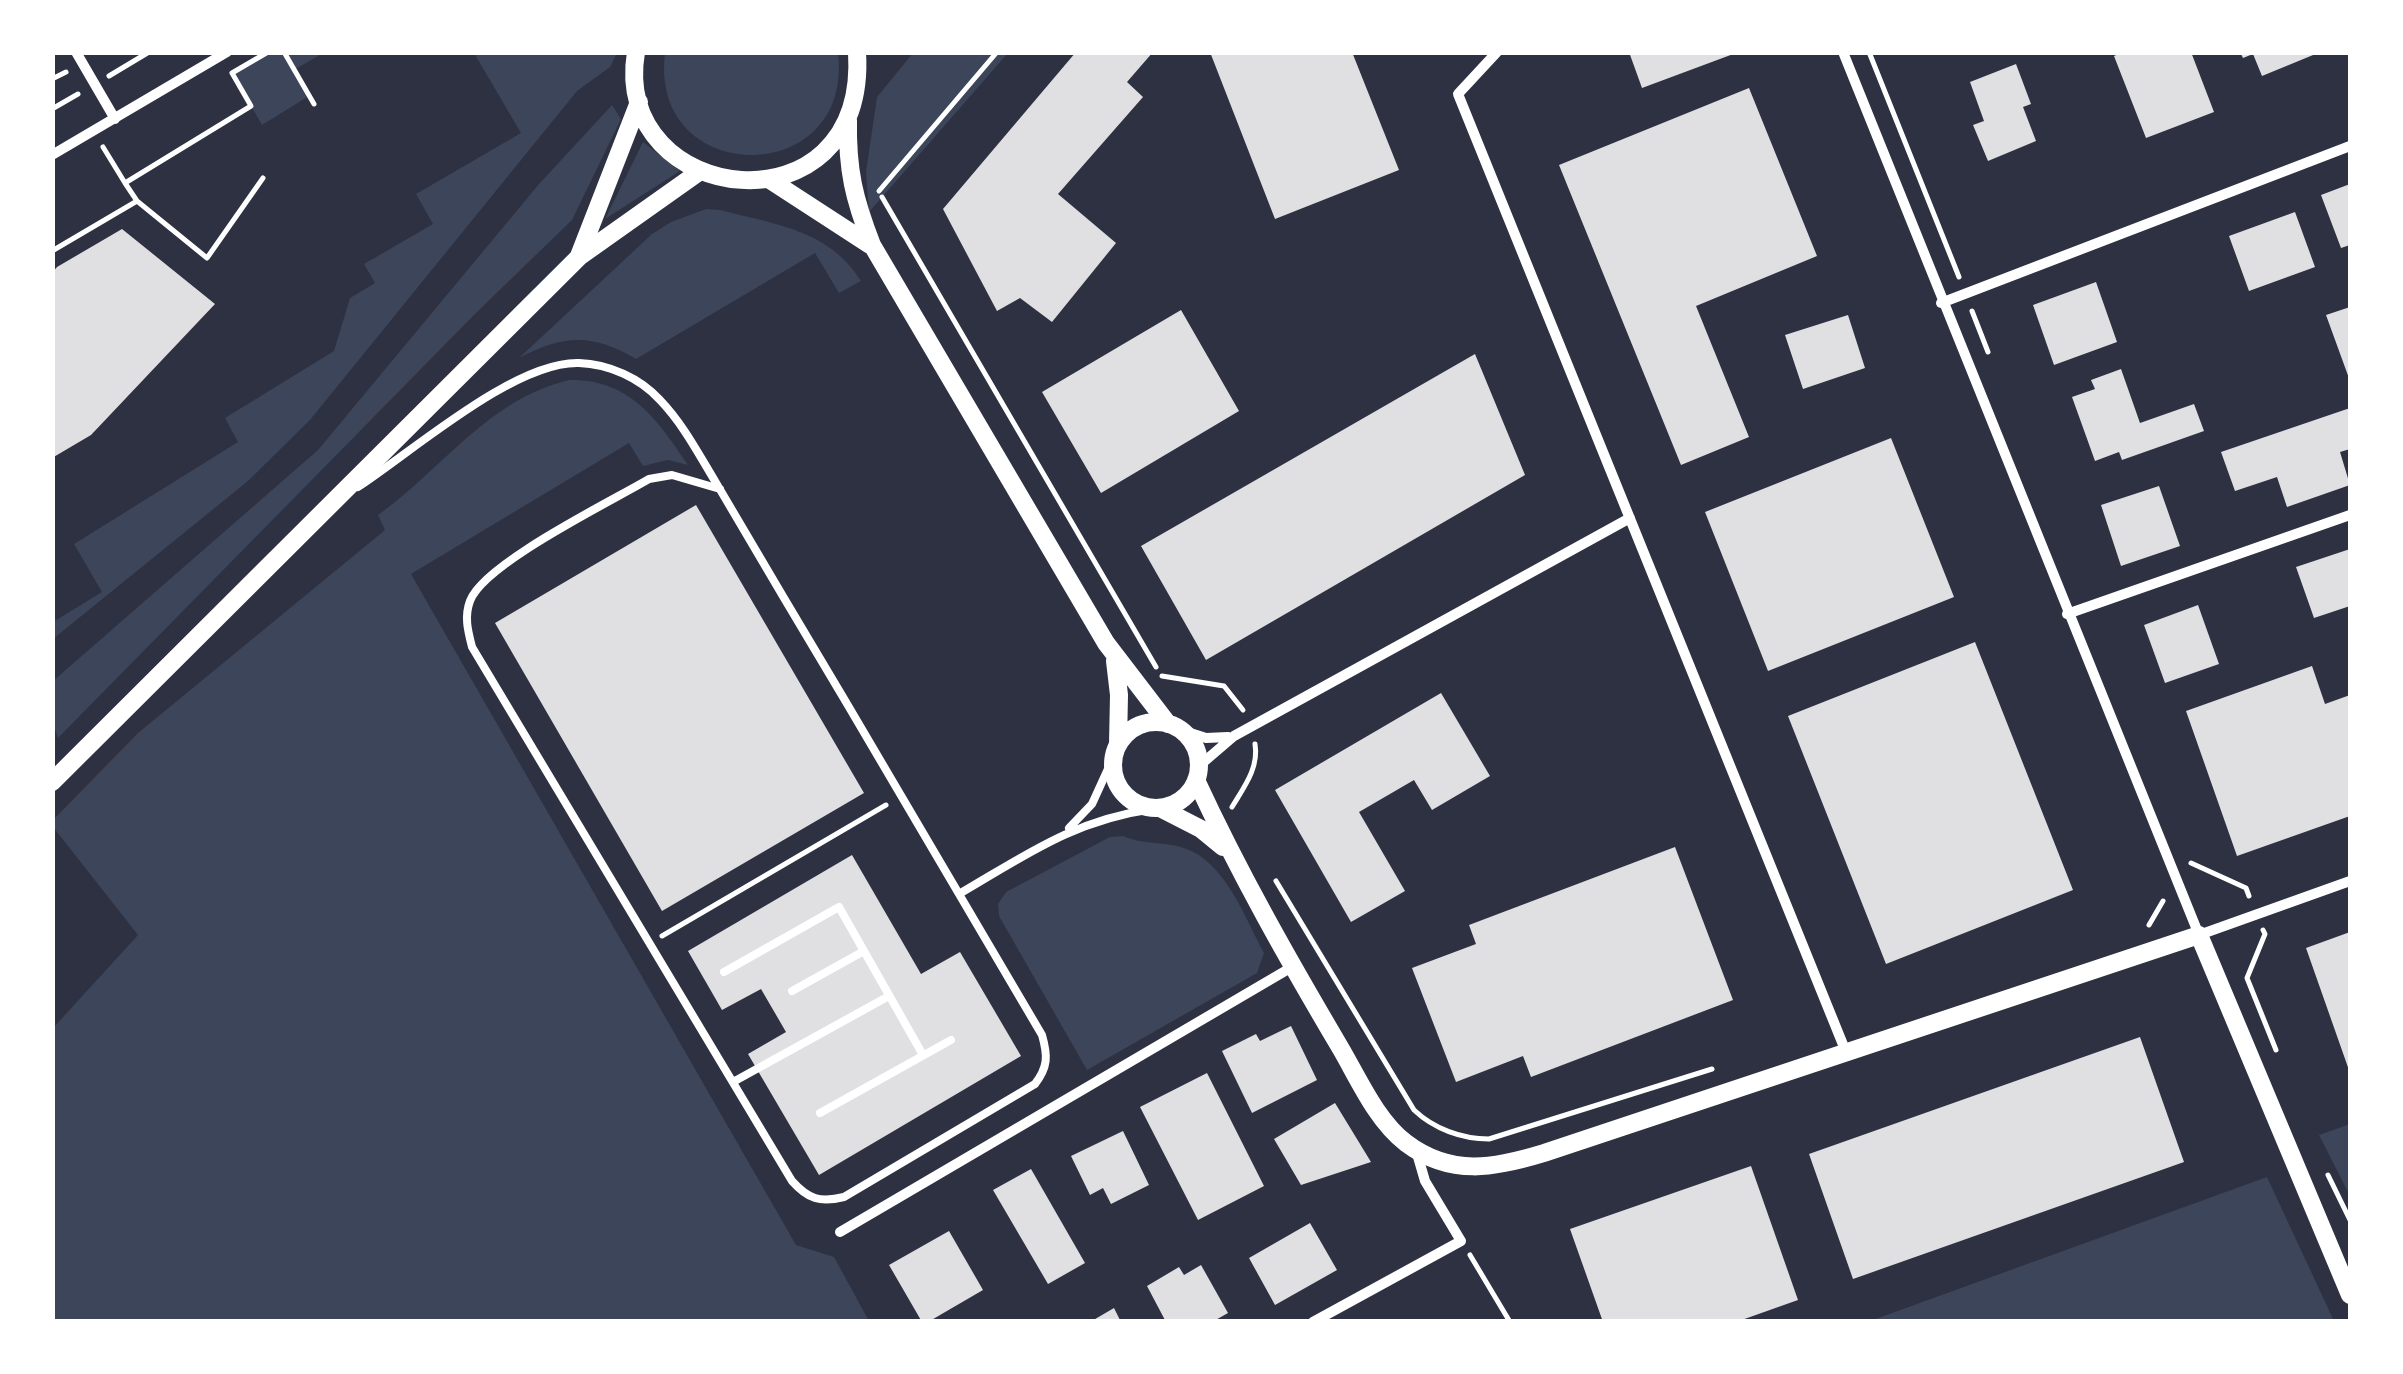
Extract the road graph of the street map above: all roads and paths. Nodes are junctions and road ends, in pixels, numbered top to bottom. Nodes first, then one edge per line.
1 (76, 52) edge
2 (227, 52) edge
3 (268, 52) edge
4 (284, 52) edge
5 (636, 52) edge
6 (858, 52) edge
7 (997, 52) edge
8 (1498, 52) edge
9 (1842, 52) edge
10 (639, 102) junction
11 (314, 104) dead end
12 (115, 118) junction
13 (848, 120) junction
14 (93, 132) junction
15 (2350, 146) edge
16 (52, 155) edge
17 (699, 172) junction
18 (871, 177) dead end
19 (263, 178) dead end
20 (770, 180) junction
21 (125, 183) junction
22 (878, 191) junction
23 (137, 201) junction
24 (872, 245) junction
25 (52, 251) edge
26 (579, 257) junction
27 (1942, 303) junction
28 (720, 489) junction
29 (325, 508) junction
30 (2350, 515) edge
31 (1630, 518) junction
32 (2068, 614) junction
33 (1106, 643) junction
34 (1174, 727) junction
35 (1251, 727) junction
36 (1234, 736) junction
37 (1116, 751) junction
38 (1198, 773) junction
39 (52, 782) edge
40 (902, 796) junction
41 (1156, 808) junction
42 (1232, 808) dead end
43 (1062, 835) junction
44 (1231, 854) junction
45 (2172, 868) junction
46 (1271, 873) dead end
47 (2350, 881) edge
48 (960, 894) junction
49 (2145, 928) dead end
50 (2199, 935) junction
51 (650, 943) junction
52 (864, 950) junction
53 (1292, 967) junction
54 (724, 972) dead end
55 (792, 991) dead end
56 (889, 996) junction
57 (951, 1040) dead end
58 (1846, 1052) junction
59 (923, 1055) junction
60 (1723, 1066) dead end
61 (732, 1082) junction
62 (820, 1113) dead end
63 (1416, 1149) junction
64 (840, 1232) dead end
65 (1461, 1240) junction
66 (2350, 1295) edge
67 (1313, 1322) edge
68 (1510, 1322) edge

1 - 12 street
2 - 12 street
3 - 21 path
4 - 11 path
5 - 10 street
6 - 13 street
7 - 22 path
8 - 31 street
9 - 27 street
10 - 17 street
10 - 26 street
12 - 14 street
13 - 20 street
13 - 24 street
14 - 16 street
14 - 21 path
15 - 27 street
17 - 20 street
17 - 26 street
18 - 22 path
19 - 23 path
20 - 24 street
21 - 23 path
22 - 35 path
23 - 25 path
24 - 33 street
26 - 29 street
27 - 32 street
28 - 29 lane
28 - 40 lane
28 - 51 lane
29 - 39 street
30 - 32 street
31 - 35 street
31 - 58 street
32 - 45 street
33 - 34 street
33 - 37 street
34 - 36 street
34 - 37 street
34 - 38 street
35 - 36 street
35 - 42 path
36 - 38 street
37 - 41 street
37 - 43 lane
38 - 41 street
38 - 44 street
40 - 48 lane
40 - 51 path
41 - 43 lane
41 - 44 street
43 - 48 lane
44 - 53 street
45 - 49 path
45 - 50 street
46 - 60 path
47 - 50 street
48 - 61 lane
50 - 58 street
50 - 66 street
51 - 61 lane
52 - 54 lane
52 - 55 lane
52 - 56 lane
53 - 63 street
53 - 64 street
56 - 59 lane
56 - 61 lane
57 - 59 lane
58 - 63 street
59 - 62 lane
63 - 65 street
65 - 67 street
65 - 68 path

